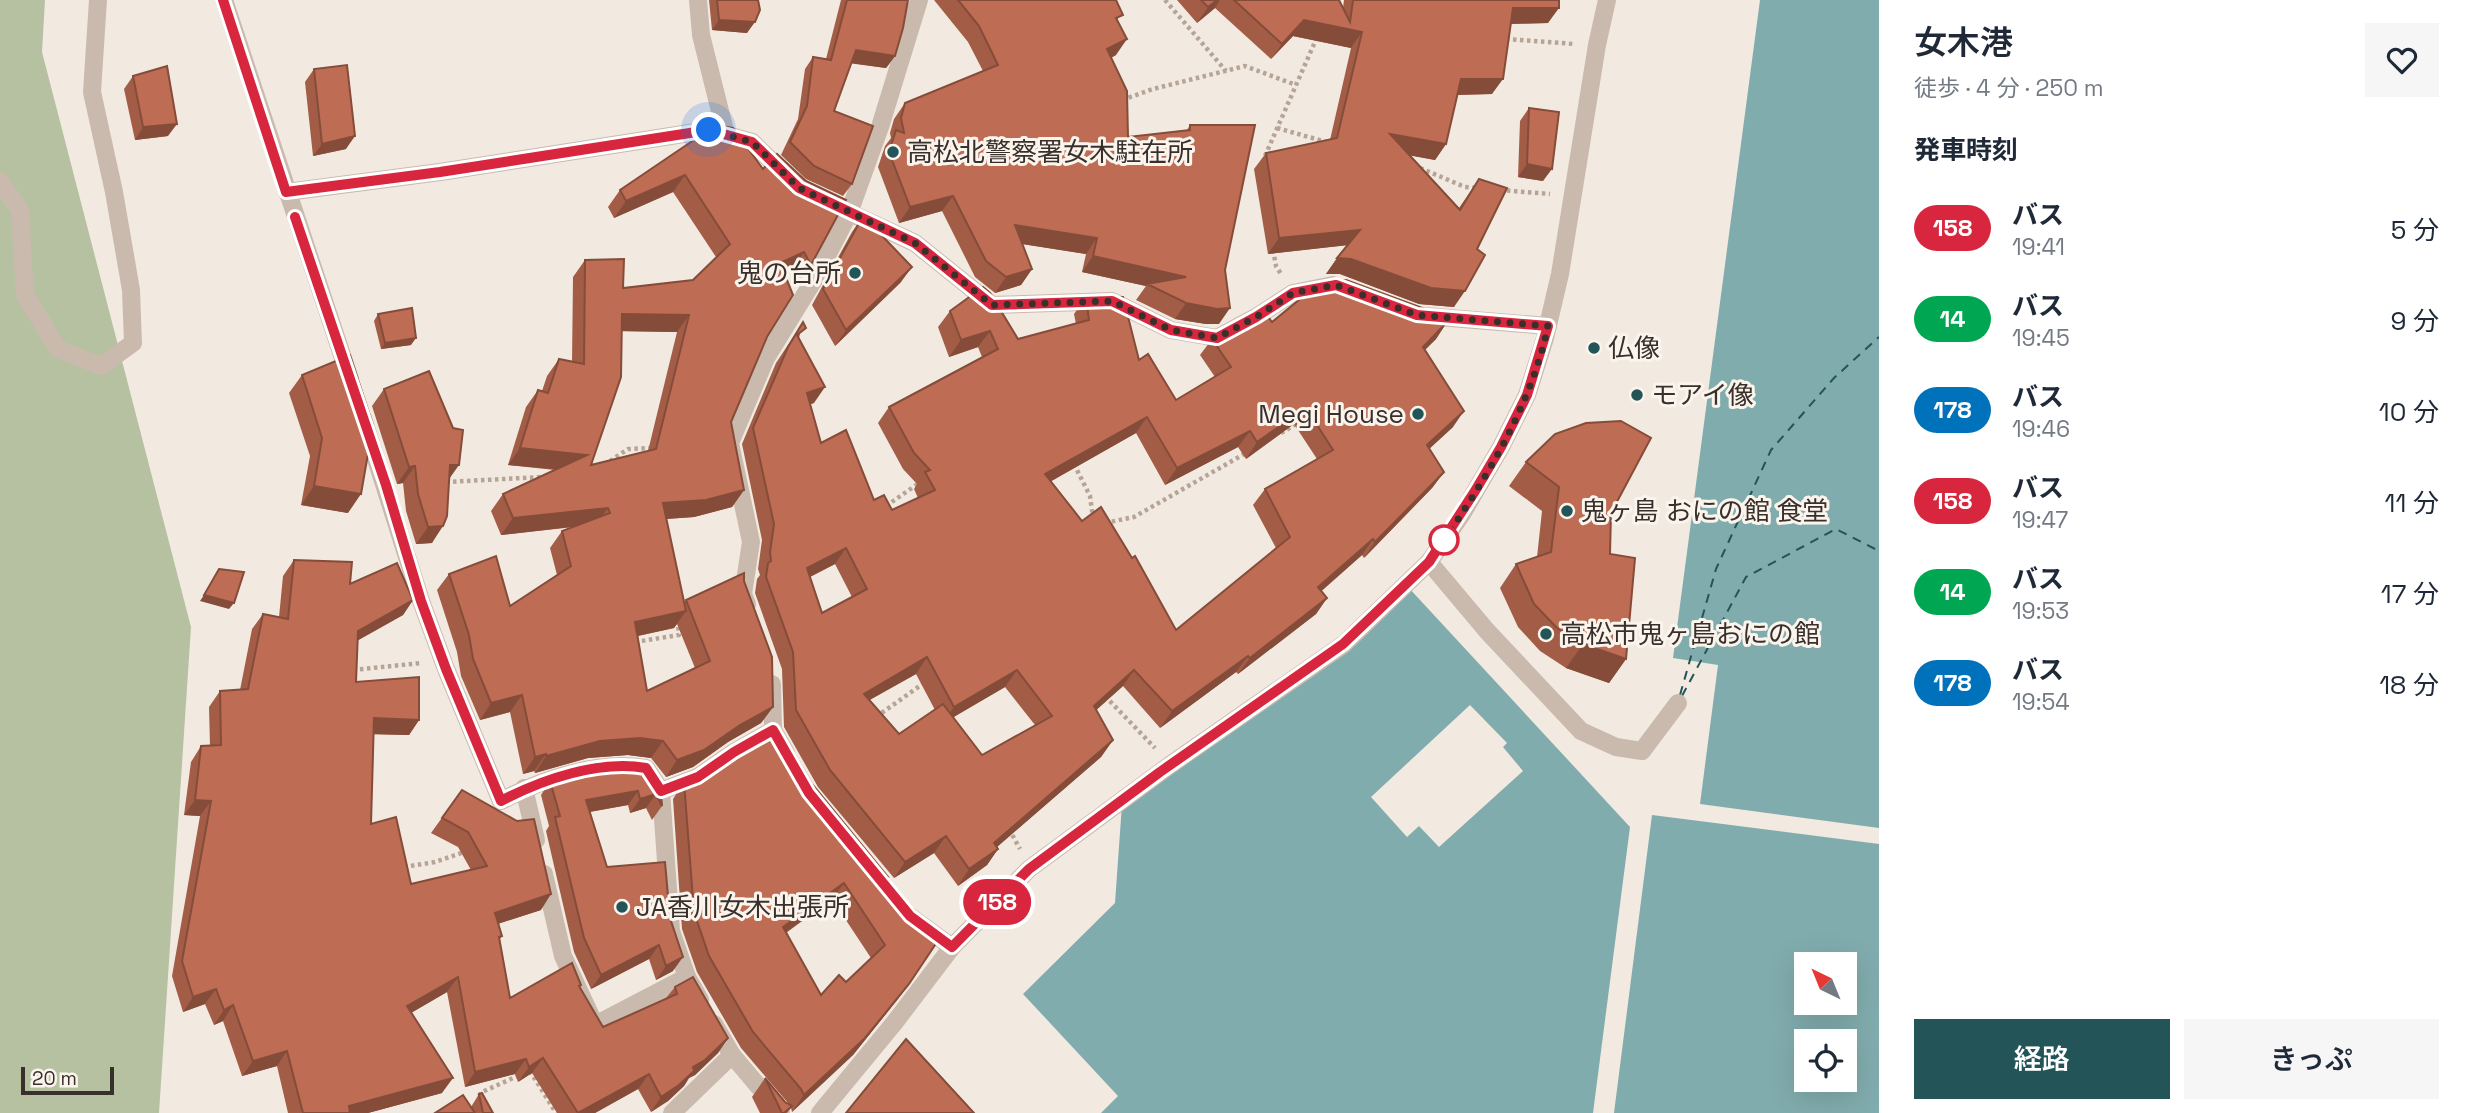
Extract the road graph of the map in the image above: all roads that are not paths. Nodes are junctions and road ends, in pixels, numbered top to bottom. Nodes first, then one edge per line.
1 (98, 0) edge
2 (223, 0) edge
3 (698, 0) edge
4 (919, 0) edge
5 (1606, 0) edge
6 (726, 135) junction
7 (0, 181) edge
8 (286, 192) junction
9 (849, 213) junction
10 (1351, 290) edge
11 (1406, 311) edge
12 (1548, 326) junction
13 (1429, 562) junction
14 (753, 620) edge
15 (771, 672) edge
16 (1678, 703) dead end
17 (773, 730) junction
18 (797, 772) edge
19 (524, 789) junction
20 (661, 791) junction
21 (896, 900) edge
22 (952, 947) junction
23 (687, 977) junction
24 (732, 1055) junction
25 (672, 1113) edge
26 (781, 1113) edge
27 (820, 1113) edge

1 - 7 street
2 - 8 street
3 - 6 street
4 - 9 street
5 - 12 street
6 - 8 street
6 - 9 street
8 - 19 street
9 - 10 street
9 - 14 street
11 - 12 street
12 - 13 street
13 - 16 street
13 - 22 street
15 - 17 street
17 - 18 street
17 - 20 street
19 - 20 street
19 - 23 street
20 - 23 street
21 - 22 street
22 - 27 street
23 - 24 street
24 - 25 street
24 - 26 street

